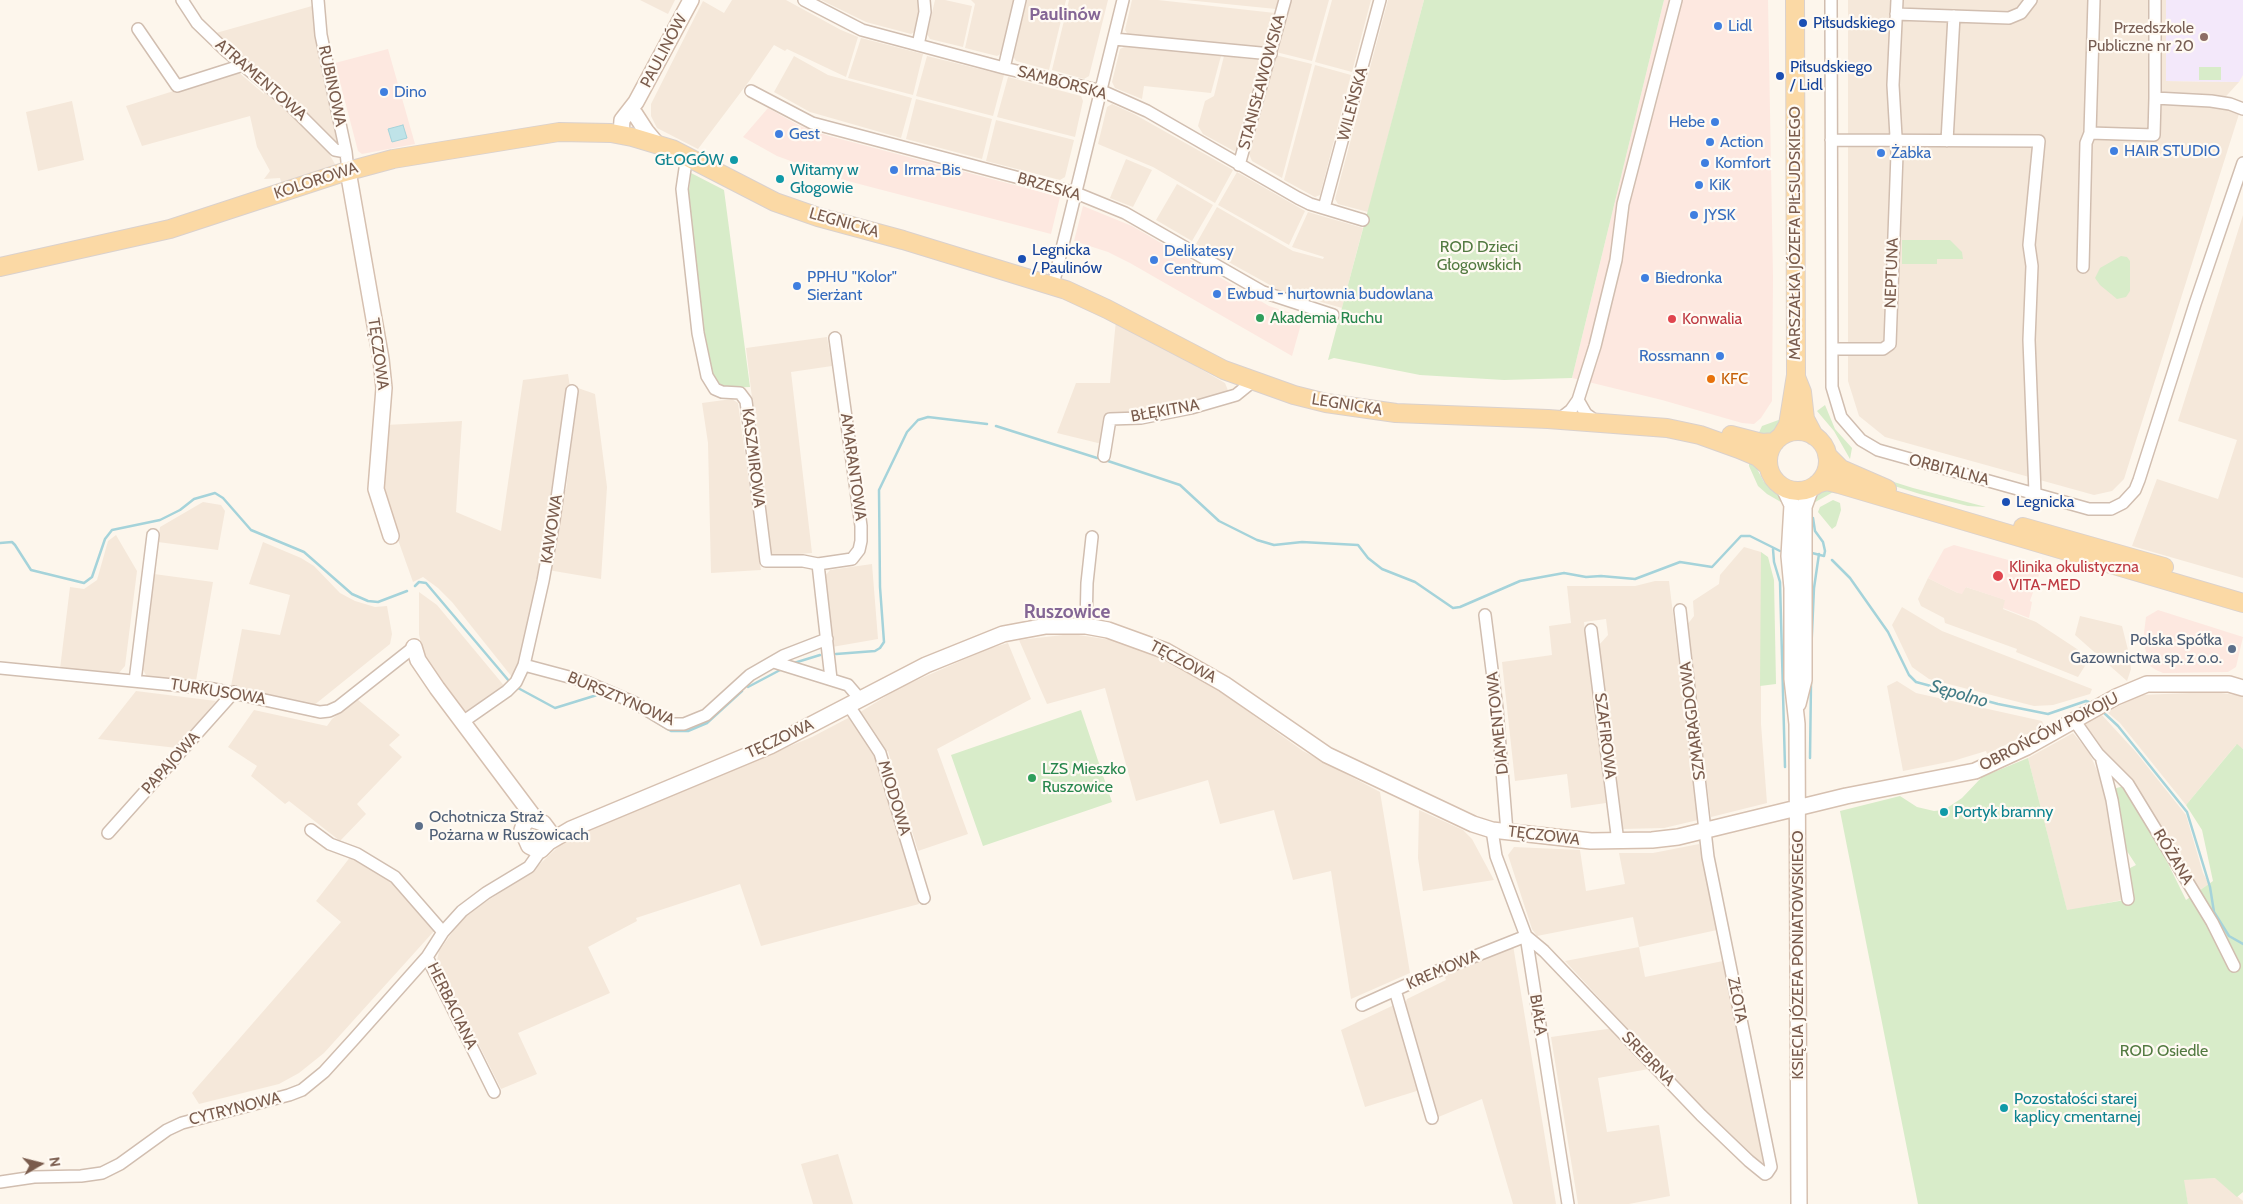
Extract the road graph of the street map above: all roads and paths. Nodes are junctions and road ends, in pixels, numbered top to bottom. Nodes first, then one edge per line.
1 (182, 0) edge
2 (318, 0) edge
3 (691, 0) edge
4 (804, 0) edge
5 (924, 0) edge
6 (1020, 0) edge
7 (1123, 0) edge
8 (1285, 0) edge
9 (1380, 0) edge
10 (1676, 0) edge
11 (1795, 0) edge
12 (1831, 0) edge
13 (1897, 0) edge
14 (2031, 0) edge
15 (2094, 0) edge
16 (2155, 0) edge
17 (1896, 14) junction
18 (1954, 16) junction
19 (138, 29) dead end
20 (1114, 40) junction
21 (918, 45) junction
22 (1271, 54) junction
23 (243, 65) junction
24 (1004, 68) junction
25 (751, 91) dead end
26 (1102, 91) junction
27 (2155, 98) junction
28 (636, 108) junction
29 (2243, 110) edge
30 (2090, 133) junction
31 (622, 135) junction
32 (1831, 140) junction
33 (1895, 141) junction
34 (1947, 141) junction
35 (656, 143) junction
36 (346, 152) junction
37 (687, 155) junction
38 (2243, 163) edge
39 (1239, 165) junction
40 (348, 176) junction
41 (1076, 193) junction
42 (1324, 208) junction
43 (1363, 220) dead end
44 (0, 267) edge
45 (2083, 267) dead end
46 (1054, 281) junction
47 (1333, 315) dead end
48 (835, 338) dead end
49 (1832, 349) junction
50 (1796, 375) junction
51 (1252, 382) junction
52 (572, 391) dead end
53 (1588, 413) junction
54 (1555, 418) junction
55 (1814, 436) junction
56 (1779, 438) junction
57 (1827, 455) junction
58 (1104, 456) dead end
59 (1768, 466) junction
60 (1814, 486) junction
61 (1784, 488) junction
62 (2035, 493) junction
63 (153, 535) dead end
64 (391, 536) dead end
65 (1092, 537) dead end
66 (818, 564) junction
67 (2243, 592) edge
68 (2243, 603) edge
69 (1680, 610) dead end
70 (1485, 615) dead end
71 (1086, 626) junction
72 (1592, 630) dead end
73 (827, 639) junction
74 (414, 647) joint
75 (774, 662) junction
76 (524, 666) junction
77 (0, 668) edge
78 (831, 679) junction
79 (135, 681) junction
80 (2238, 685) edge
81 (234, 692) junction
82 (854, 703) junction
83 (1797, 706) junction
84 (2074, 720) junction
85 (464, 721) junction
86 (2101, 757) junction
87 (1798, 808) junction
88 (311, 830) dead end
89 (1500, 831) junction
90 (540, 832) junction
91 (1706, 832) junction
92 (108, 833) dead end
93 (1618, 842) junction
94 (924, 898) dead end
95 (2128, 899) dead end
96 (443, 932) junction
97 (1526, 936) junction
98 (427, 957) junction
99 (2234, 966) dead end
100 (1394, 990) junction
101 (1362, 1005) dead end
102 (494, 1092) dead end
103 (1432, 1118) dead end
104 (1770, 1167) joint
105 (0, 1182) edge
106 (1568, 1204) edge
107 (1799, 1204) edge

1 - 23 street, ATRAMENTOWA
2 - 36 street, RUBINOWA
3 - 28 street, PAULINÓW
4 - 21 street, SAMBORSKA
5 - 21 street
6 - 24 street
7 - 20 street
8 - 22 street, STANISŁAWOWSKA
9 - 42 street, WILEŃSKA
10 - 53 street
11 - 50 main road, MARSZAŁKA JÓZEFA PIŁSUDSKIEGO
12 - 32 street, ORBITALNA
13 - 17 street, NEPTUNA
14 - 18 street
15 - 30 street
16 - 27 street
17 - 18 street
17 - 33 street, NEPTUNA
18 - 34 street
19 - 23 street
20 - 22 street
20 - 26 street
21 - 24 street, SAMBORSKA
22 - 39 street, STANISŁAWOWSKA
23 - 36 street, ATRAMENTOWA
24 - 26 street, SAMBORSKA
25 - 41 street, BRZESKA
26 - 39 street, SAMBORSKA
26 - 41 street
27 - 29 street
27 - 30 street
28 - 31 street, PAULINÓW
28 - 35 street
30 - 45 street
31 - 35 main road, LEGNICKA
31 - 40 main road, KOLOROWA
32 - 33 street
32 - 49 street, ORBITALNA
33 - 34 street
33 - 49 street, NEPTUNA
34 - 62 street
35 - 37 main road, LEGNICKA
36 - 40 street, RUBINOWA
37 - 46 main road, LEGNICKA
37 - 66 street, KASZMIROWA
38 - 62 street, ORBITALNA
39 - 42 street, SAMBORSKA
40 - 44 main road, KOLOROWA
40 - 64 street, TĘCZOWA
41 - 46 street
41 - 47 street, BRZESKA
42 - 43 street, SAMBORSKA
46 - 51 main road, LEGNICKA
48 - 66 street, AMARANTOWA
49 - 62 street, ORBITALNA
50 - 55 main road, MARSZAŁKA JÓZEFA PIŁSUDSKIEGO
50 - 56 main road, MARSZAŁKA JÓZEFA PIŁSUDSKIEGO
51 - 54 main road, LEGNICKA
51 - 58 street, BŁĘKITNA
52 - 76 street, KAWOWA
53 - 54 main road, LEGNICKA
53 - 54 street
53 - 56 main road, LEGNICKA
53 - 59 main road, LEGNICKA
55 - 56 main road
55 - 57 main road
56 - 59 main road
57 - 60 main road
57 - 67 main road
59 - 61 main road
60 - 61 main road
60 - 68 main road
60 - 83 street, KSIĘCIA JÓZEFA PONIATOWSKIEGO
61 - 83 street, KSIĘCIA JÓZEFA PONIATOWSKIEGO
63 - 79 street
65 - 71 street
66 - 73 street
69 - 91 street, SZMARAGDOWA
70 - 89 street, DIAMENTOWA
71 - 82 street, TĘCZOWA
71 - 89 street, TĘCZOWA
72 - 93 street, SZAFIROWA
73 - 75 street, BURSZTYNOWA
73 - 78 street
74 - 81 street, TURKUSOWA
74 - 85 street
75 - 76 street, BURSZTYNOWA
75 - 78 street
76 - 85 street
77 - 79 street, TURKUSOWA
78 - 82 street
79 - 81 street, TURKUSOWA
80 - 84 street, OBROŃCÓW POKOJU
81 - 92 street, PAPAJOWA
82 - 90 street, TĘCZOWA
82 - 94 street, MIODOWA
83 - 87 street, KSIĘCIA JÓZEFA PONIATOWSKIEGO
84 - 86 street, RÓŻANA
84 - 87 street, OBROŃCÓW POKOJU
85 - 90 street
86 - 95 street, RÓŻANA
86 - 99 street, RÓŻANA
87 - 91 street, TĘCZOWA
87 - 107 street, KSIĘCIA JÓZEFA PONIATOWSKIEGO
88 - 96 street
89 - 93 street, TĘCZOWA
89 - 97 street, BIAŁA
90 - 96 street, HERBACIANA
91 - 93 street, TĘCZOWA
91 - 104 street, ZŁOTA
96 - 98 street, HERBACIANA
97 - 100 street, KREMOWA
97 - 104 street, SREBRNA
97 - 106 street, BIAŁA
98 - 102 street, HERBACIANA
98 - 105 street, CYTRYNOWA
100 - 101 street, KREMOWA
100 - 103 street

